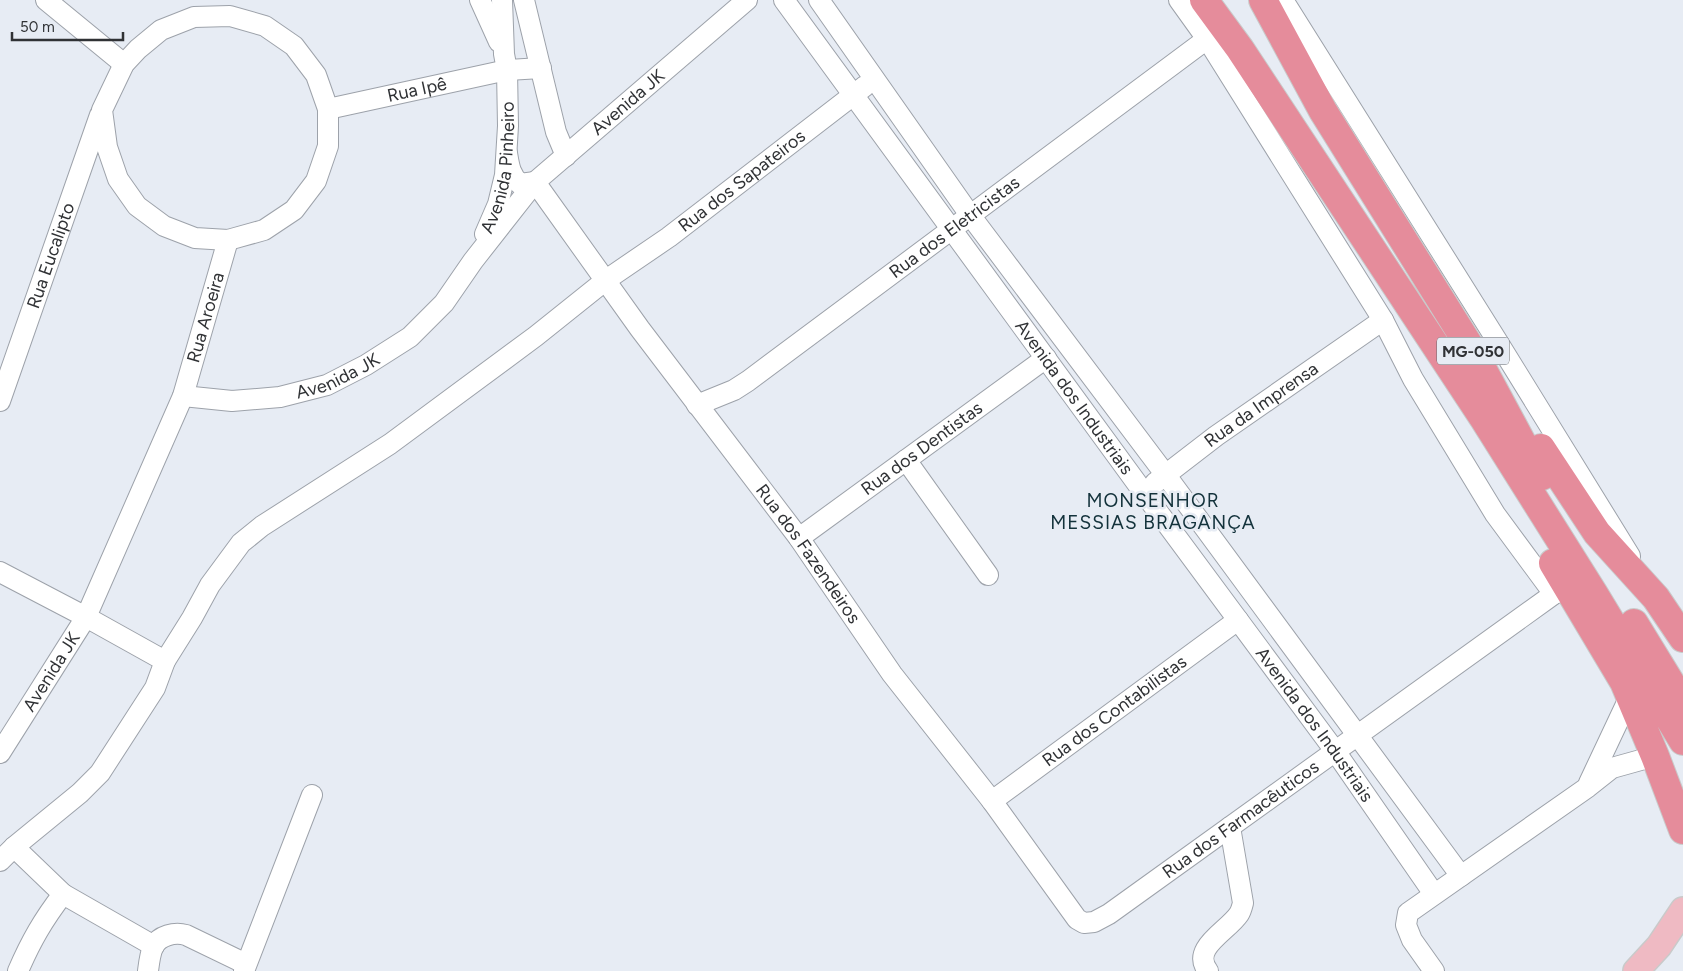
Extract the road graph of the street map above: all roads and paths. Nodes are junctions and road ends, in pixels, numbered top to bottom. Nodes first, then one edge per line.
1 (46, 0) edge
2 (480, 0) edge
3 (502, 0) edge
4 (524, 0) edge
5 (747, 0) edge
6 (784, 0) edge
7 (820, 0) edge
8 (1179, 0) edge
9 (1204, 0) edge
10 (1263, 0) edge
11 (1283, 0) edge
12 (1207, 39) junction
13 (505, 62) junction
14 (124, 64) junction
15 (541, 68) junction
16 (874, 78) junction
17 (855, 95) junction
18 (328, 109) junction
19 (102, 110) junction
20 (506, 153) junction
21 (566, 156) junction
22 (535, 182) junction
23 (970, 215) junction
24 (1356, 225) junction
25 (952, 230) junction
26 (228, 240) junction
27 (473, 261) junction
28 (606, 280) junction
29 (1383, 320) junction
30 (1475, 355) junction
31 (1046, 358) junction
32 (182, 396) junction
33 (0, 401) edge
34 (696, 405) junction
35 (906, 460) junction
36 (1165, 474) junction
37 (1144, 493) junction
38 (799, 538) junction
39 (0, 572) edge
40 (988, 575) dead end
41 (1561, 591) junction
42 (1656, 598) junction
43 (86, 617) junction
44 (1238, 620) junction
45 (1683, 638) edge
46 (165, 661) junction
47 (1630, 696) junction
48 (1683, 703) edge
49 (1358, 735) junction
50 (1683, 742) edge
51 (1335, 751) junction
52 (0, 753) edge
53 (1655, 756) junction
54 (1588, 787) junction
55 (312, 795) dead end
56 (992, 801) junction
57 (1230, 827) junction
58 (1683, 830) edge
59 (14, 846) junction
60 (0, 861) edge
61 (1461, 876) junction
62 (64, 894) junction
63 (1434, 894) junction
64 (1683, 910) edge
65 (1084, 923) joint
66 (154, 946) junction
67 (245, 967) edge
68 (18, 971) edge
69 (148, 971) edge
70 (1208, 971) edge
71 (1434, 971) edge
72 (1636, 971) edge

1 - 14 street
2 - 13 street, Avenida Pinheiro
3 - 13 street
4 - 15 street
5 - 21 street, Avenida JK
6 - 17 street, Avenida dos Industriais
7 - 16 street, Avenida dos Industriais
8 - 12 street
9 - 24 highway, MG-050
10 - 30 highway, MG-050
11 - 42 street
12 - 23 street, Rua dos Eletricistas
12 - 29 street
13 - 15 street, Rua Ipê
13 - 18 street, Rua Ipê
13 - 20 street, Avenida Pinheiro
14 - 18 street, Rua Eucalipto
14 - 19 street, Rua Eucalipto
15 - 21 street
16 - 17 street, Rua dos Sapateiros
16 - 23 street, Avenida dos Industriais
17 - 25 street, Avenida dos Industriais
17 - 28 street, Rua dos Sapateiros
18 - 26 street, Rua Eucalipto
19 - 26 street, Rua Eucalipto
19 - 33 street, Rua Eucalipto
20 - 22 street
20 - 27 street, Avenida Pinheiro
21 - 22 street, Avenida JK
22 - 27 street, Avenida JK
22 - 28 street, Rua dos Fazendeiros
23 - 25 street, Rua dos Eletricistas
23 - 36 street, Avenida dos Industriais
24 - 41 highway
24 - 50 highway, MG-050
25 - 31 street, Avenida dos Industriais
25 - 34 street, Rua dos Eletricistas
26 - 32 street, Rua Aroeira
27 - 32 street, Avenida JK
28 - 34 street, Rua dos Fazendeiros
28 - 46 street, Rua dos Sapateiros
29 - 36 street, Rua da Imprensa
29 - 41 street
30 - 42 highway
30 - 48 highway, MG-050
31 - 35 street, Rua dos Dentistas
31 - 37 street, Avenida dos Industriais
32 - 43 street, Avenida JK
34 - 38 street, Rua dos Fazendeiros
35 - 38 street, Rua dos Dentistas
35 - 40 street
36 - 37 street, Rua da Imprensa
36 - 49 street, Avenida dos Industriais
37 - 44 street, Avenida dos Industriais
38 - 56 street, Rua dos Fazendeiros
39 - 43 street
41 - 47 highway
41 - 49 street, Rua dos Farmacêuticos
42 - 45 highway
43 - 46 street
43 - 52 street, Avenida JK
44 - 51 street, Avenida dos Industriais
44 - 56 street, Rua dos Contabilistas
46 - 59 street, Rua dos Sapateiros
47 - 53 highway
47 - 54 street
49 - 51 street, Rua dos Farmacêuticos
49 - 61 street, Avenida dos Industriais
51 - 57 street, Rua dos Farmacêuticos
51 - 63 street, Avenida dos Industriais
53 - 54 street
53 - 58 highway
54 - 61 street
55 - 67 street
56 - 65 street, Rua dos Fazendeiros
57 - 65 street, Rua dos Farmacêuticos
57 - 70 street
59 - 60 street, Rua dos Sapateiros
59 - 62 street
61 - 63 street
62 - 66 street
62 - 68 street
63 - 71 street
64 - 72 main road
66 - 67 street
66 - 69 street

